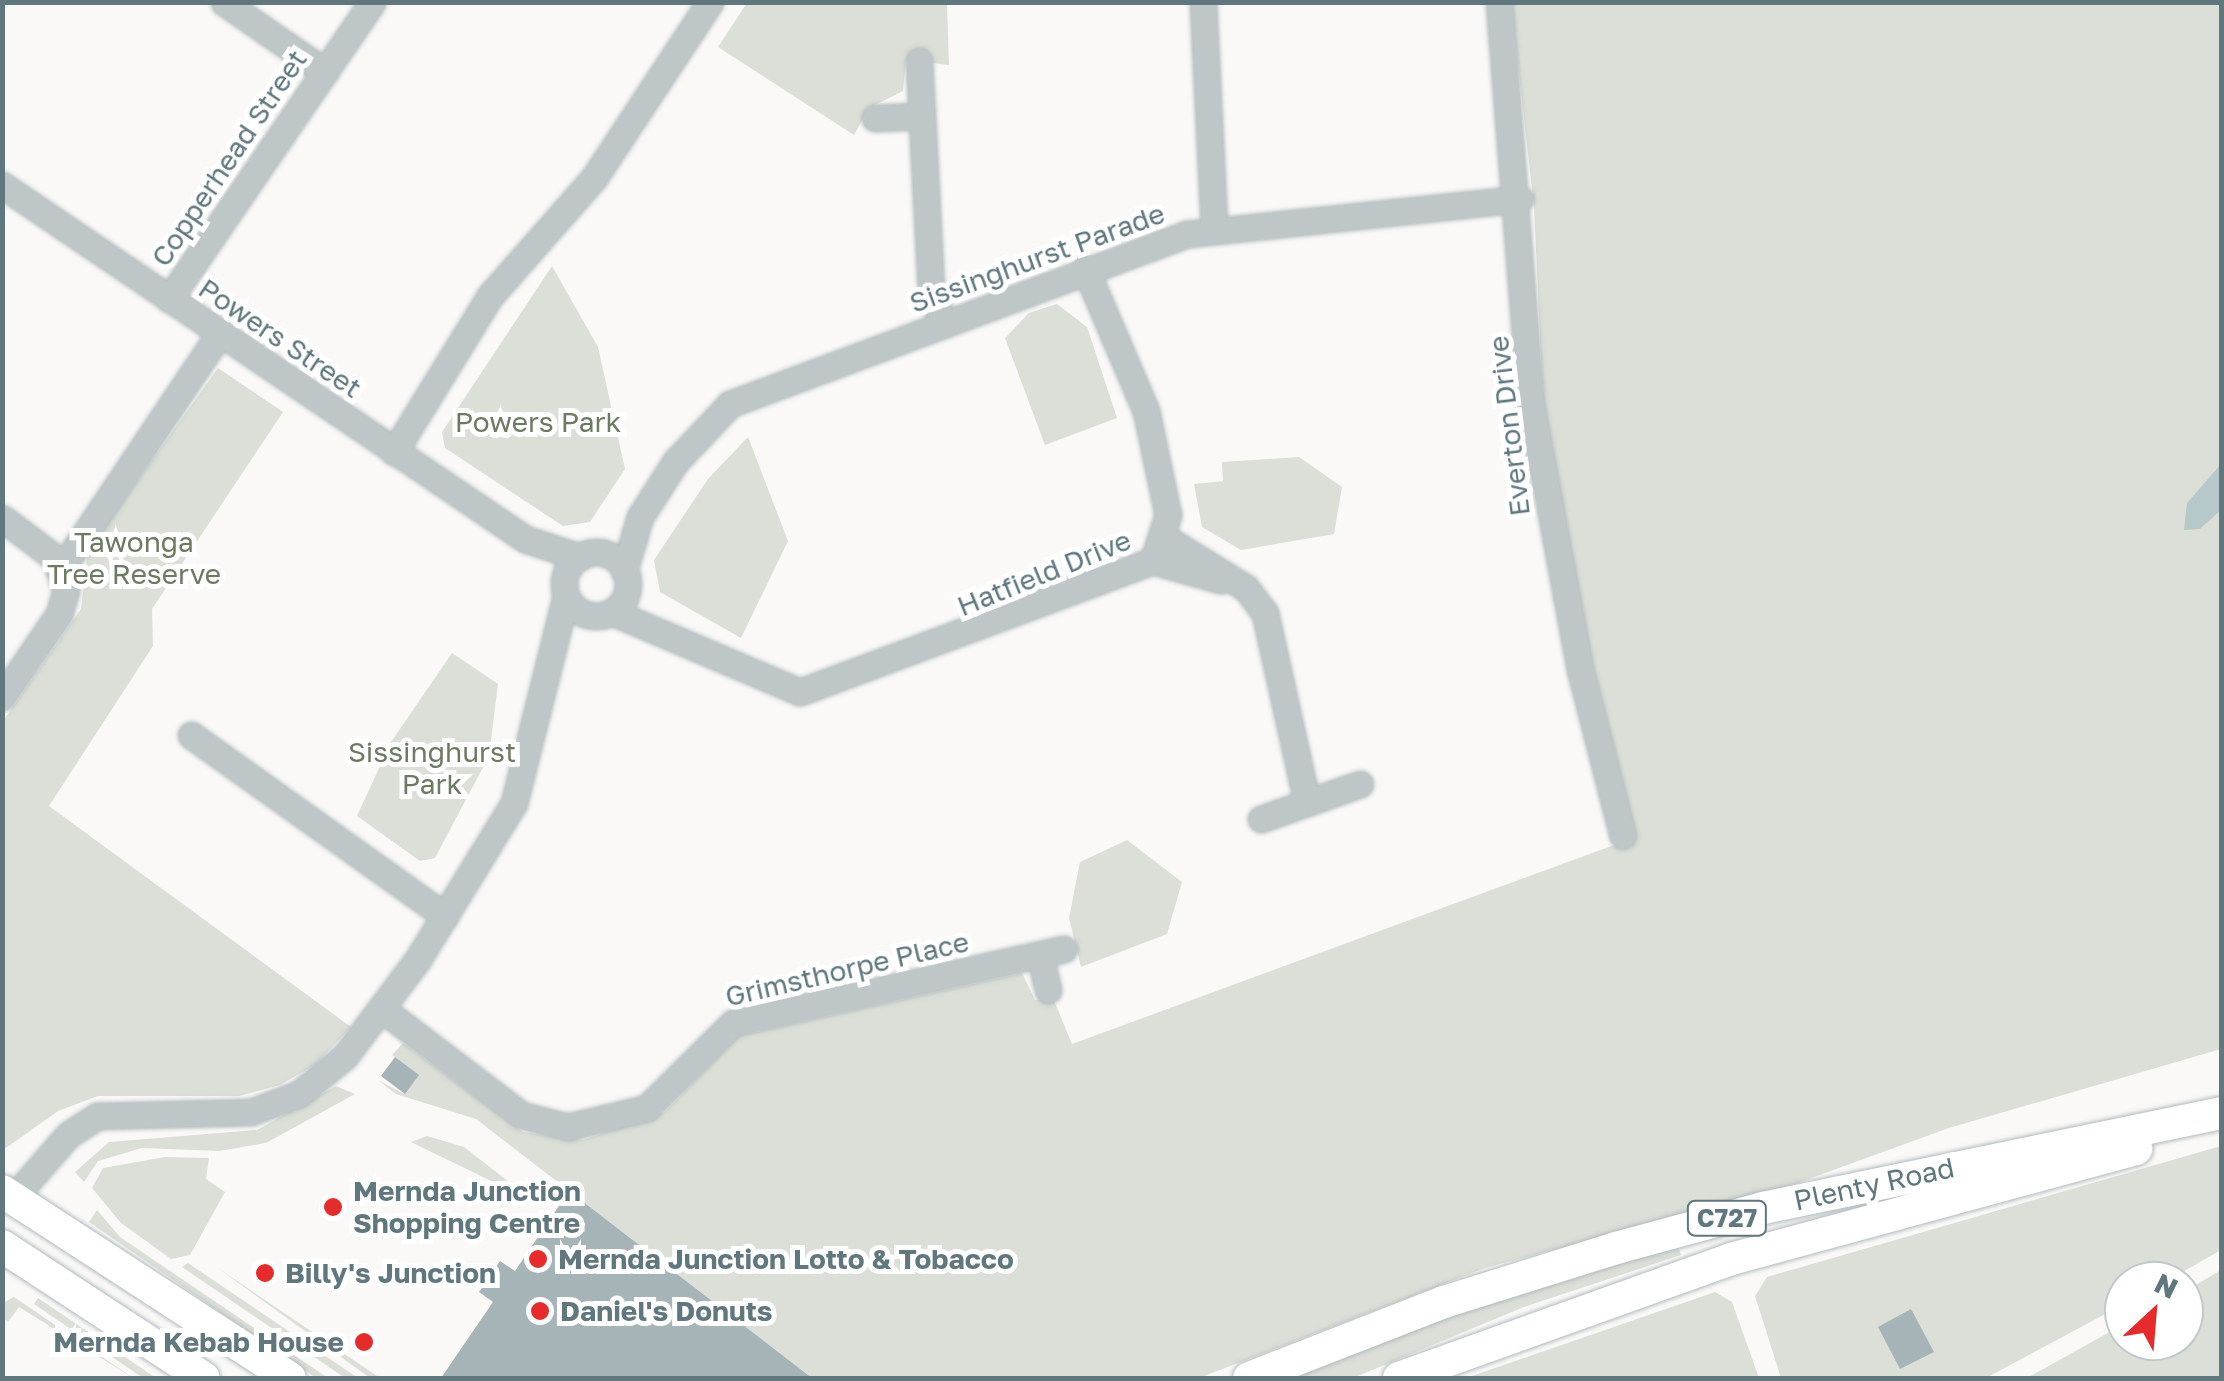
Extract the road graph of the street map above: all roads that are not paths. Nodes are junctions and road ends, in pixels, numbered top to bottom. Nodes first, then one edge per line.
1 (224, 2) edge
2 (372, 2) edge
3 (710, 2) edge
4 (1203, 2) edge
5 (1498, 2) edge
6 (919, 60) dead end
7 (325, 72) junction
8 (922, 116) junction
9 (875, 118) dead end
10 (2, 185) edge
11 (1520, 199) junction
12 (1214, 229) junction
13 (1086, 268) junction
14 (169, 299) junction
15 (943, 325) junction
16 (220, 333) junction
17 (394, 452) junction
18 (640, 517) junction
19 (2, 518) edge
20 (526, 539) junction
21 (1160, 550) junction
22 (589, 555) junction
23 (54, 558) junction
24 (626, 578) junction
25 (565, 591) junction
26 (602, 614) junction
27 (667, 632) junction
28 (547, 658) junction
29 (2, 697) edge
30 (192, 736) dead end
31 (1360, 784) dead end
32 (1308, 802) junction
33 (1262, 819) dead end
34 (1624, 836) dead end
35 (444, 916) junction
36 (1048, 990) dead end
37 (382, 1009) junction
38 (2222, 1113) edge
39 (2222, 1122) edge
40 (6, 1201) edge
41 (2, 1246) edge
42 (204, 1378) edge
43 (290, 1378) edge
44 (1249, 1378) edge
45 (1399, 1378) edge

1 - 7 street
2 - 7 street, Copperhead Street
3 - 17 street
4 - 12 street
5 - 11 street, Everton Drive
6 - 8 street
7 - 14 street, Copperhead Street
8 - 9 street
8 - 15 street
10 - 14 street, Powers Street
11 - 12 street, Sissinghurst Parade
11 - 34 street, Everton Drive
12 - 13 street, Sissinghurst Parade
13 - 15 street, Sissinghurst Parade
13 - 21 street, Hatfield Drive
14 - 16 street, Powers Street
15 - 18 street, Sissinghurst Parade
16 - 17 street, Powers Street
16 - 23 street
17 - 20 street, Powers Street
18 - 22 street, Sissinghurst Parade
18 - 24 street, Sissinghurst Parade
19 - 23 street
20 - 22 street, Powers Street
20 - 25 street, Powers Street
21 - 27 street, Hatfield Drive
21 - 32 street
22 - 24 street, Powers Street
22 - 25 street, Sissinghurst Parade
23 - 29 street
24 - 26 street, Sissinghurst Parade
24 - 27 street, Hatfield Drive
25 - 26 street, Powers Street
25 - 28 street
26 - 27 street, Hatfield Drive
26 - 28 street
28 - 35 street
30 - 35 street
31 - 32 street
32 - 33 street
35 - 37 street
36 - 37 street, Grimsthorpe Place
37 - 40 street
38 - 44 main road, Plenty Road / C727
39 - 45 main road, Plenty Road / C727
40 - 43 main road
41 - 42 main road

